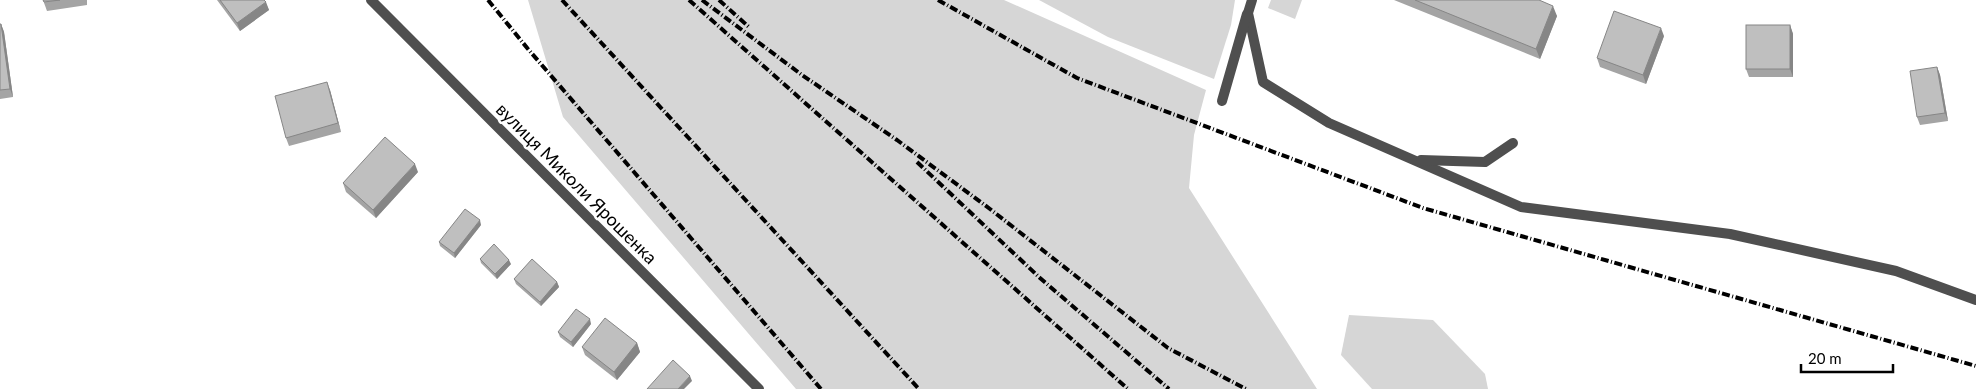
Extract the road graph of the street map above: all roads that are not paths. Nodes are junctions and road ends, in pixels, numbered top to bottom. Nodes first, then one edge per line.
1 (372, 0) edge
2 (1252, 0) edge
3 (1248, 13) junction
4 (1222, 101) dead end
5 (1513, 143) dead end
6 (1415, 160) junction
7 (1976, 300) edge
8 (759, 389) edge

1 - 8 street, вулиця Миколи Ярошенка
2 - 3 street
3 - 4 street
3 - 6 street
5 - 6 street
6 - 7 street

